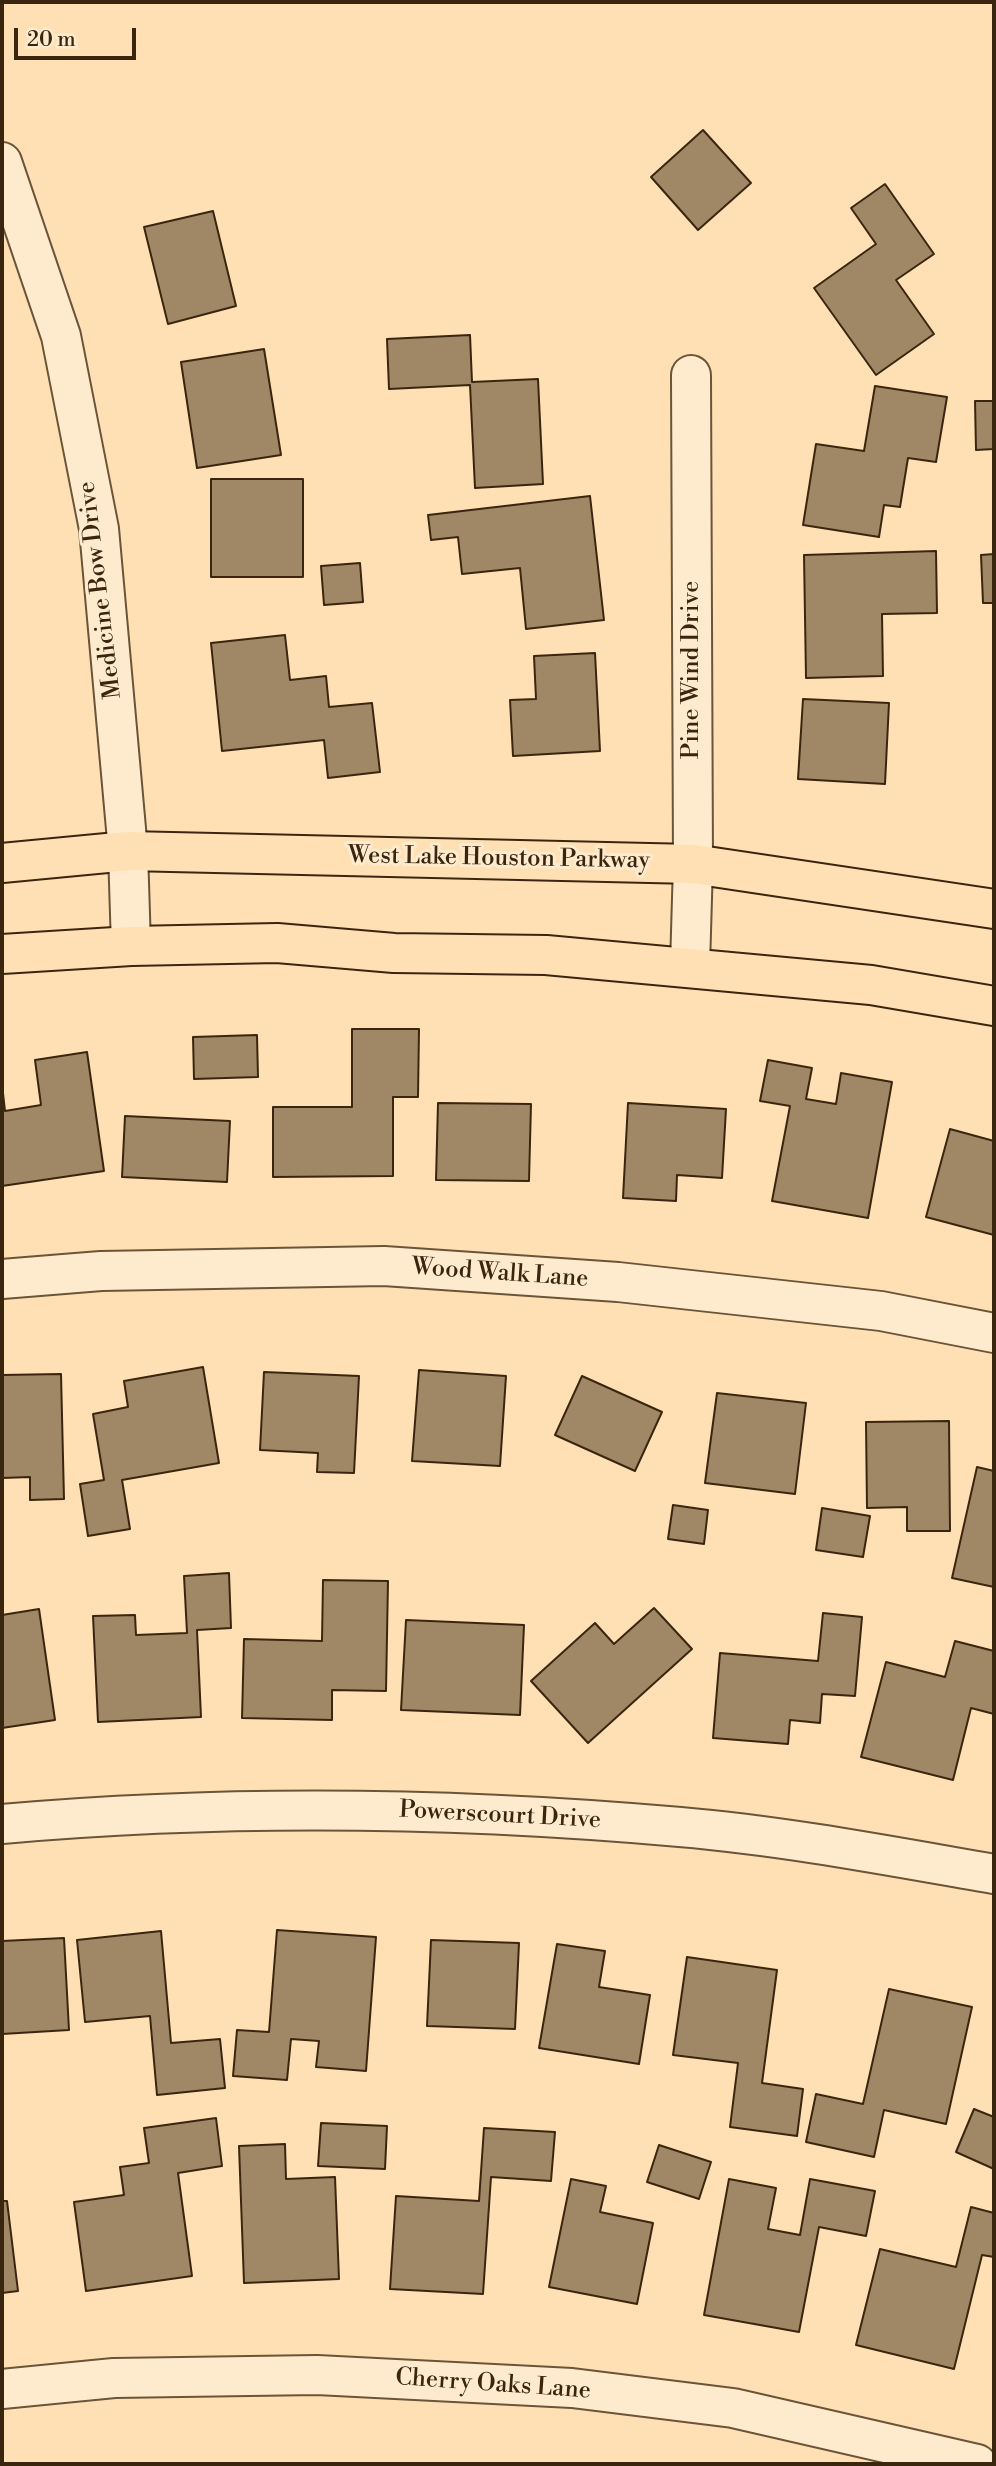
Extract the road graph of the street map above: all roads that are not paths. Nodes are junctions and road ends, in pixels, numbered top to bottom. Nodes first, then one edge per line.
1 (2, 162) edge
2 (691, 375) dead end
3 (128, 851) junction
4 (2, 863) edge
5 (694, 864) junction
6 (994, 909) edge
7 (131, 946) junction
8 (2, 954) edge
9 (690, 966) junction
10 (994, 1006) edge
11 (2, 1279) edge
12 (994, 1333) edge
13 (2, 1824) edge
14 (994, 1874) edge
15 (2, 2389) edge
16 (977, 2464) edge

1 - 3 street, Medicine Bow Drive
2 - 5 street, Pine Wind Drive
3 - 4 main road, West Lake Houston Parkway
3 - 5 main road, West Lake Houston Parkway
3 - 7 street, Medicine Bow Drive
5 - 6 main road, West Lake Houston Parkway
5 - 9 street, Pine Wind Drive
7 - 8 main road
7 - 9 main road
9 - 10 main road
11 - 12 street, Wood Walk Lane
13 - 14 street, Powerscourt Drive
15 - 16 street, Cherry Oaks Lane

